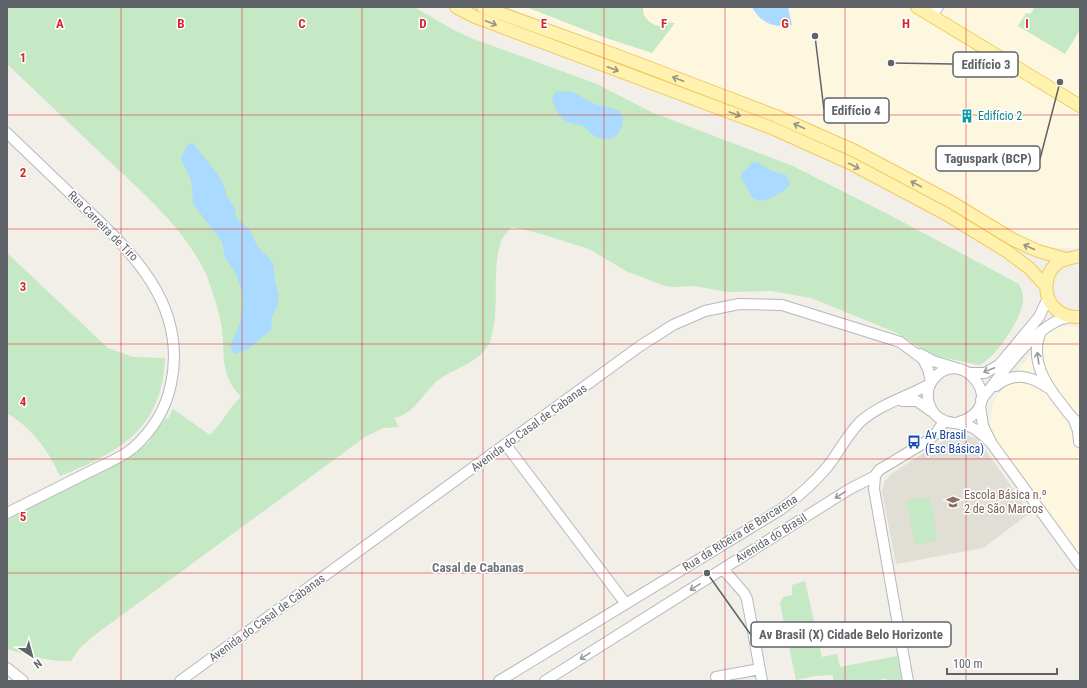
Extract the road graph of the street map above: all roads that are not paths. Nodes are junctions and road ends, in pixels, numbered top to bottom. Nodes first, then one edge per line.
1 (456, 7) edge
2 (483, 7) edge
3 (917, 7) edge
4 (935, 12) edge
5 (1080, 106) edge
6 (7, 133) edge
7 (1076, 257) edge
8 (1046, 286) junction
9 (1048, 298) junction
10 (1077, 317) edge
11 (1042, 330) junction
12 (915, 351) junction
13 (964, 371) junction
14 (931, 383) junction
15 (1047, 387) junction
16 (982, 400) junction
17 (894, 401) junction
18 (934, 413) junction
19 (944, 421) junction
20 (959, 422) junction
21 (1077, 422) edge
22 (1080, 443) edge
23 (992, 444) junction
24 (506, 445) junction
25 (875, 476) junction
26 (7, 513) edge
27 (1080, 565) edge
28 (723, 569) junction
29 (626, 604) junction
30 (7, 668) edge
31 (760, 669) junction
32 (716, 676) dead end
33 (23, 681) edge
34 (180, 681) edge
35 (499, 681) edge
36 (545, 681) edge
37 (762, 681) edge
38 (908, 681) edge

1 -> 8 main road
7 -> 2 main road
3 - 4 main road
4 - 5 main road
6 - 26 street, Rua Carreira de Tiro
7 - 8 main road
8 - 9 main road
9 - 10 main road
9 -> 13 street
10 - 11 street
15 -> 11 street
11 - 16 street
12 - 13 street, Avenida do Casal de Cabanas
12 - 14 street, Avenida do Casal de Cabanas
12 - 24 street, Avenida do Casal de Cabanas
13 - 14 street
13 - 16 street
14 - 17 street, Rua da Ribeira de Barcarena
14 - 18 street
15 - 16 street
15 - 21 street
16 - 20 street
16 - 23 street
17 - 18 street, Rua da Ribeira de Barcarena
17 - 29 street, Rua da Ribeira de Barcarena
18 - 19 street
19 - 20 street
19 - 25 street, Avenida do Brasil
20 - 23 street
21 - 22 street
23 - 27 street
24 - 29 street
24 - 34 street, Avenida do Casal de Cabanas
25 -> 28 street, Avenida do Brasil
25 - 38 street
28 - 31 street
28 -> 36 street, Avenida do Brasil
29 - 35 street, Rua da Ribeira de Barcarena
30 - 33 street
31 - 32 street
31 - 37 street

